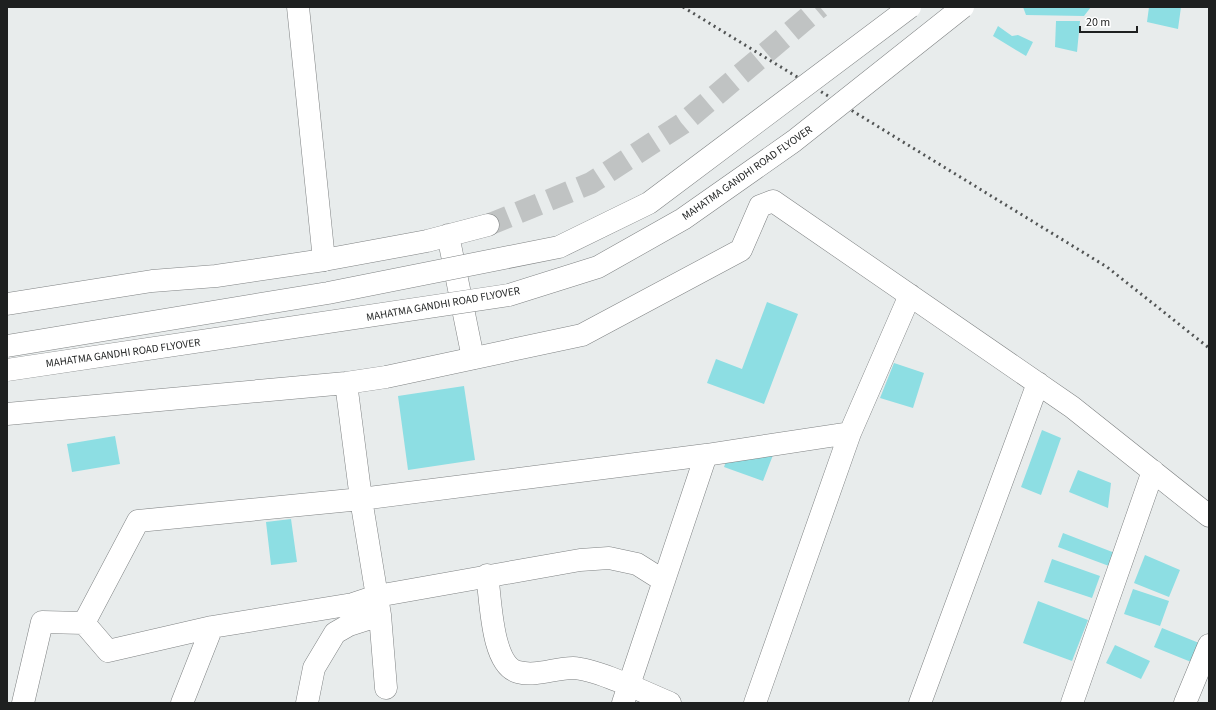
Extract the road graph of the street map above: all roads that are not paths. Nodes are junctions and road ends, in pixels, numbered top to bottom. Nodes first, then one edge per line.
1 (298, 7) edge
2 (910, 7) edge
3 (963, 7) edge
4 (488, 225) tunnel mouth
5 (448, 235) junction
6 (324, 260) junction
7 (910, 295) junction
8 (7, 304) edge
9 (7, 346) edge
10 (473, 358) junction
11 (7, 370) edge
12 (346, 383) junction
13 (1038, 383) junction
14 (7, 414) edge
15 (850, 433) junction
16 (706, 455) junction
17 (1153, 471) junction
18 (361, 499) junction
19 (1209, 516) edge
20 (487, 575) junction
21 (664, 580) junction
22 (378, 606) junction
23 (84, 624) junction
24 (212, 627) junction
25 (1209, 645) edge
26 (386, 688) dead end
27 (626, 695) edge
28 (23, 703) edge
29 (182, 703) edge
30 (307, 703) edge
31 (670, 703) edge
32 (755, 703) edge
33 (920, 703) edge
34 (1072, 703) edge
35 (1185, 703) edge

1 - 6 street
2 - 9 street, bridge
3 - 11 street, MAHATMA GANDHI ROAD FLYOVER, bridge
4 - 5 street
5 - 6 street
5 - 10 street
6 - 8 street
7 - 10 street
7 - 13 street
7 - 15 street
10 - 12 street
12 - 14 street
12 - 18 street
13 - 17 street
13 - 33 street
15 - 16 street
15 - 32 street
16 - 18 street
16 - 21 street
17 - 19 street
17 - 34 street
18 - 22 street
18 - 23 street
20 - 21 street
20 - 22 street
20 - 27 street
21 - 27 street
22 - 24 street
22 - 26 street
22 - 30 street
23 - 24 street
23 - 28 street
24 - 29 street
25 - 35 street
27 - 31 street

